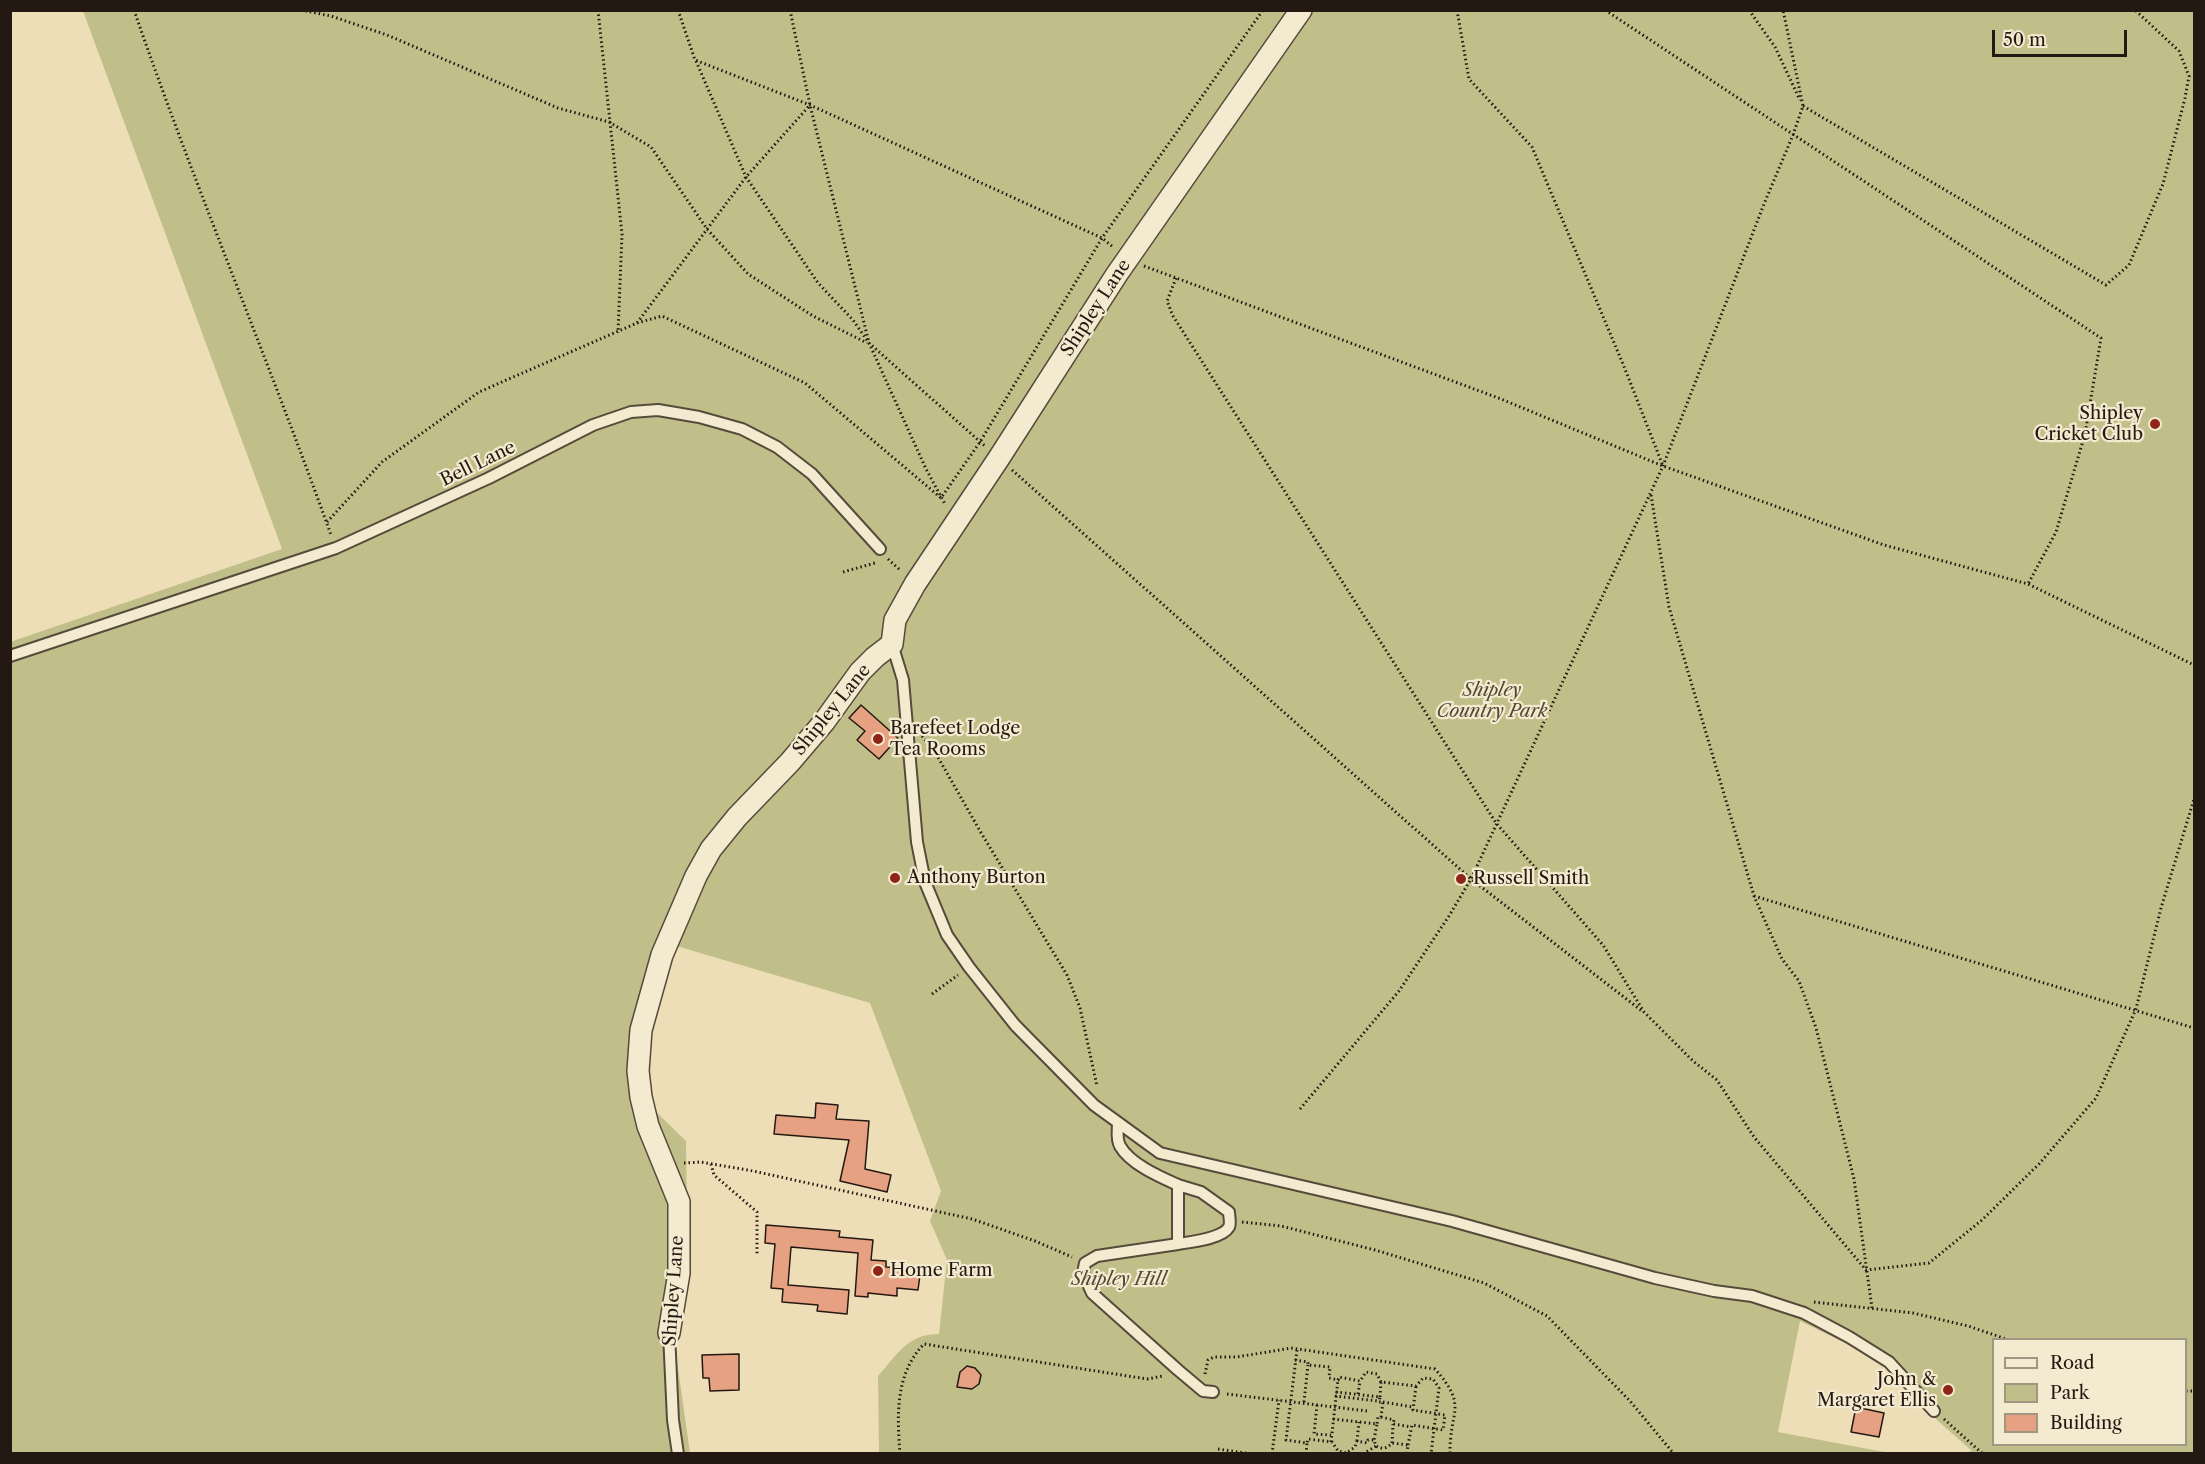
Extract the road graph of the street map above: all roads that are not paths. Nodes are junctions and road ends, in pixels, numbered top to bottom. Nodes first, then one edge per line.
1 (1301, 10) edge
2 (880, 549) road end
3 (892, 644) junction
4 (10, 656) edge
5 (1118, 1123) junction
6 (1178, 1185) junction
7 (1178, 1244) junction
8 (669, 1333) joint
9 (1208, 1392) road end
10 (1934, 1411) road end
11 (678, 1454) edge

1 - 3 street, Shipley Lane
2 - 4 lane, Bell Lane
3 - 5 lane
3 - 8 street, Shipley Lane
5 - 6 lane
5 - 10 lane
6 - 7 lane
6 - 7 lane
7 - 9 lane
8 - 11 lane, Shipley Lane

